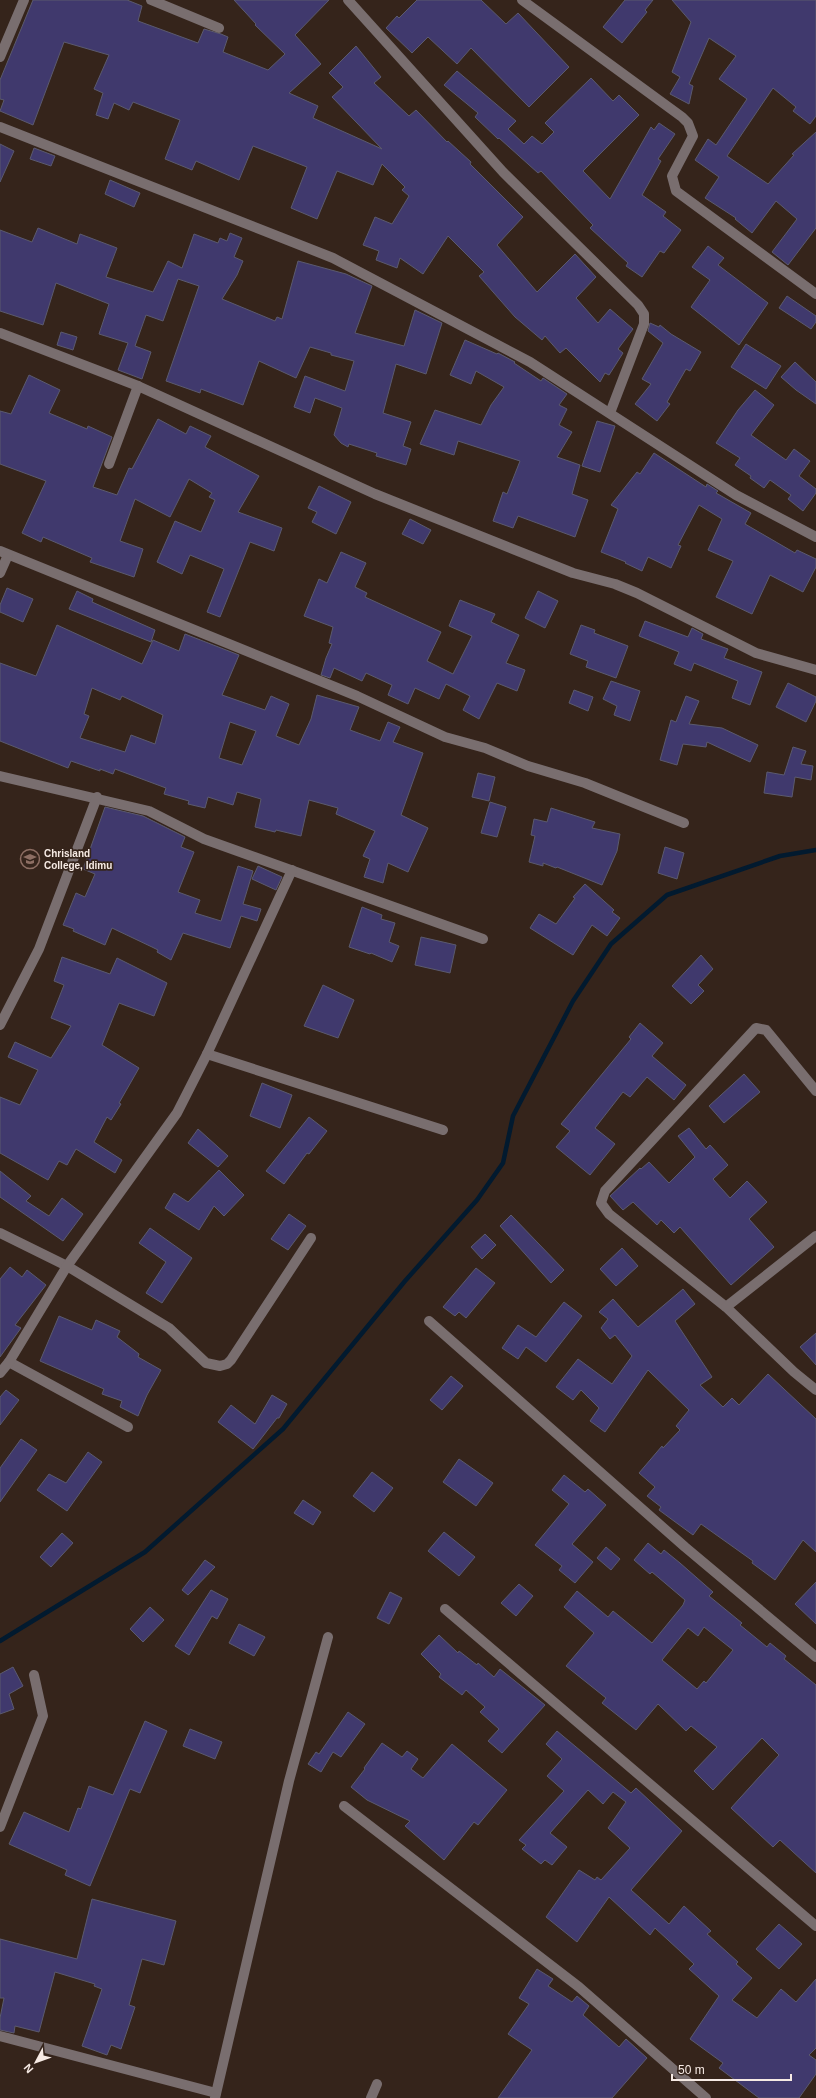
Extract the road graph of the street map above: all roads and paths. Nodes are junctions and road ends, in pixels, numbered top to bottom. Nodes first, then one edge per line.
1 (24, 0) edge
2 (151, 0) edge
3 (348, 0) edge
4 (522, 0) edge
5 (219, 28) dead end
6 (0, 57) edge
7 (0, 127) edge
8 (816, 294) edge
9 (0, 333) edge
10 (138, 386) junction
11 (610, 413) junction
12 (109, 464) dead end
13 (816, 537) edge
14 (4, 553) edge
15 (0, 573) edge
16 (816, 670) edge
17 (0, 776) edge
18 (97, 798) junction
19 (684, 823) dead end
20 (292, 870) junction
21 (483, 939) dead end
22 (0, 1025) edge
23 (208, 1054) junction
24 (816, 1090) edge
25 (443, 1130) dead end
26 (0, 1233) edge
27 (816, 1236) edge
28 (311, 1238) dead end
29 (67, 1266) junction
30 (726, 1307) junction
31 (429, 1321) dead end
32 (9, 1362) junction
33 (0, 1373) edge
34 (816, 1390) edge
35 (128, 1427) dead end
36 (445, 1609) dead end
37 (328, 1637) dead end
38 (816, 1658) edge
39 (34, 1675) dead end
40 (344, 1806) dead end
41 (0, 1827) edge
42 (816, 1926) edge
43 (0, 2036) edge
44 (377, 2084) dead end
45 (216, 2096) edge
46 (371, 2098) edge
47 (706, 2098) edge

1 - 6 street
2 - 5 street
3 - 11 street
4 - 8 street
7 - 11 street
9 - 10 street
10 - 12 street
10 - 16 street
11 - 13 street
14 - 15 street
14 - 19 street
17 - 18 street
18 - 20 street
18 - 22 street
20 - 21 street
20 - 23 street
23 - 25 street
23 - 29 street
24 - 30 street
26 - 29 street
27 - 30 street
28 - 29 street
29 - 32 street
30 - 34 street
31 - 38 street
32 - 33 street
32 - 35 street
36 - 42 street
37 - 45 street
39 - 41 street
40 - 47 street
43 - 45 street
44 - 46 street

